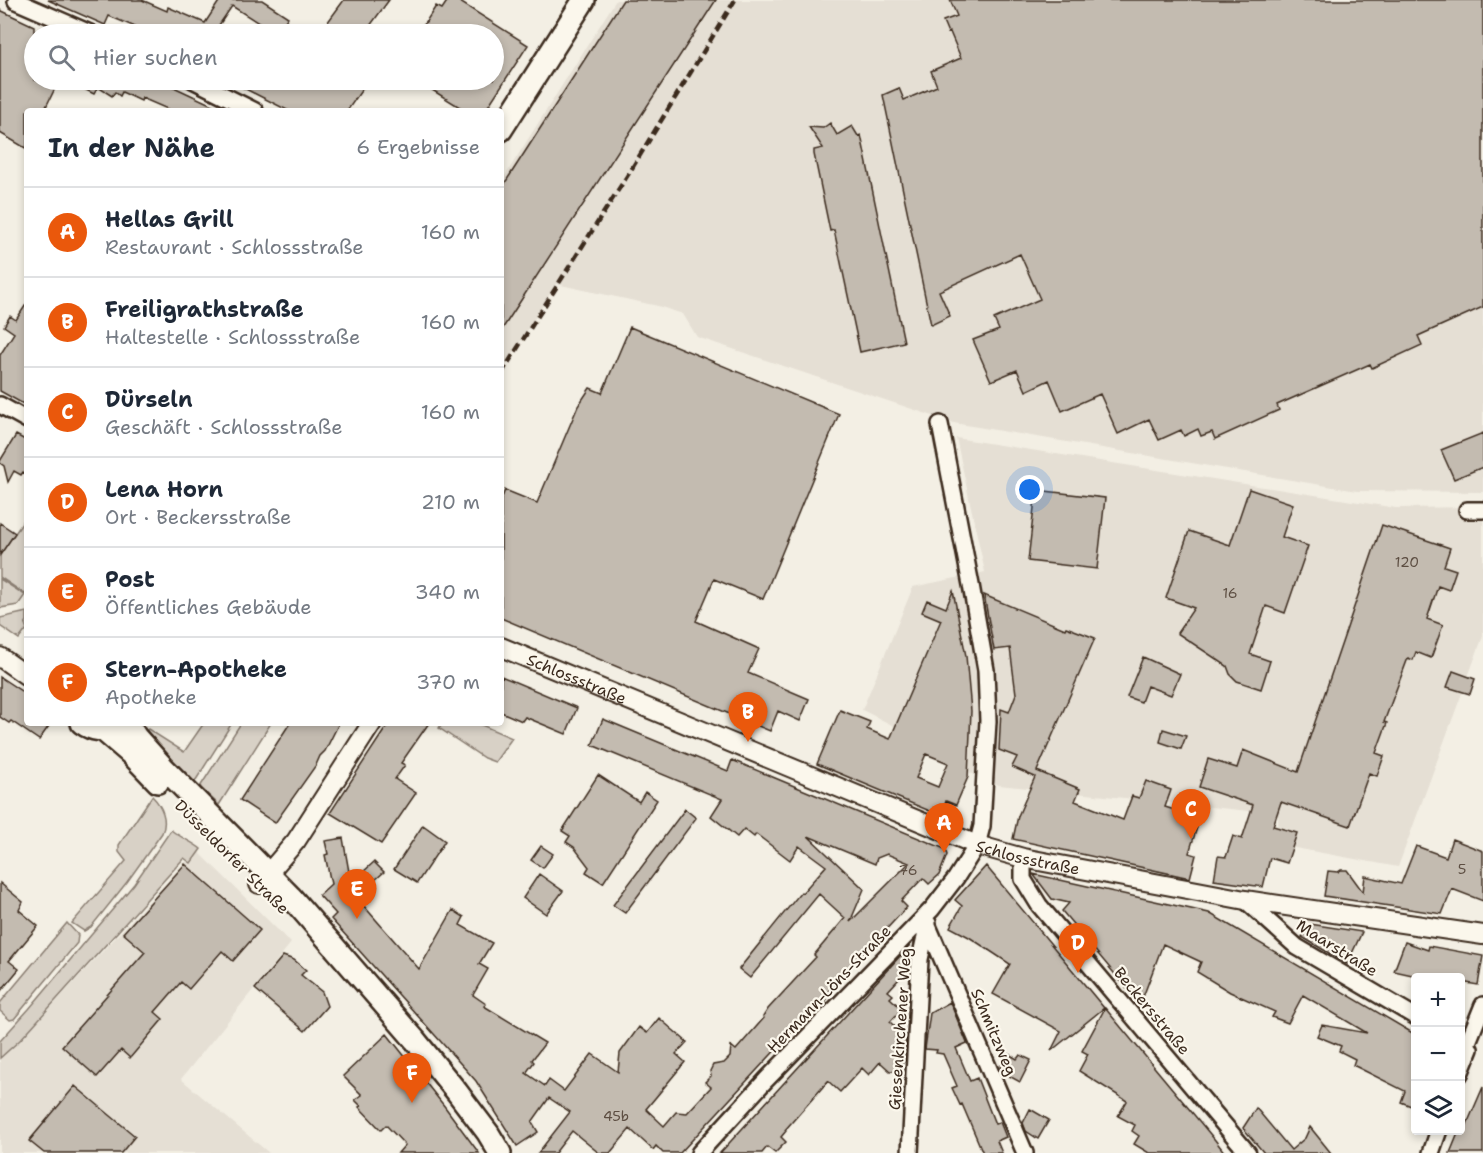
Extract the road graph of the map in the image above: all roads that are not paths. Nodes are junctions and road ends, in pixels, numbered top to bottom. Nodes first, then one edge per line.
1 (16, 0) edge
2 (584, 0) edge
3 (70, 24) edge
4 (214, 90) edge
5 (249, 108) edge
6 (504, 125) edge
7 (0, 405) edge
8 (24, 418) edge
9 (940, 424) dead end
10 (1467, 510) dead end
11 (1483, 510) edge
12 (0, 646) edge
13 (504, 648) edge
14 (0, 657) edge
15 (24, 662) edge
16 (24, 674) edge
17 (87, 726) edge
18 (118, 726) edge
19 (370, 726) edge
20 (977, 846) junction
21 (1023, 858) junction
22 (264, 879) junction
23 (1245, 900) junction
24 (932, 909) junction
25 (928, 926) junction
26 (1483, 934) edge
27 (1483, 1005) edge
28 (1411, 1014) edge
29 (1470, 1049) edge
30 (1438, 1135) edge
31 (500, 1153) edge
32 (699, 1153) edge
33 (910, 1153) edge
34 (1025, 1153) edge
35 (1248, 1153) edge
36 (1431, 1153) edge

1 - 3 street
2 - 6 main road
4 - 5 street
7 - 8 street
9 - 20 street
10 - 11 street
12 - 15 street
13 - 20 street, Schlossstraße
14 - 16 street
17 - 18 main road
18 - 22 main road, Düsseldorfer Straße
19 - 22 street
20 - 21 street, Schlossstraße
20 - 24 street, Hermann-Löns-Straße
21 - 23 street, Schlossstraße
21 - 35 street, Beckersstraße
22 - 31 main road, Düsseldorfer Straße
23 - 26 street, Schlossstraße
23 - 28 street, Maarstraße
24 - 25 street, Giesenkirchener Weg
24 - 32 street, Hermann-Löns-Straße
25 - 33 street, Giesenkirchener Weg
25 - 34 street, Schmitzweg
27 - 29 street
30 - 36 street

